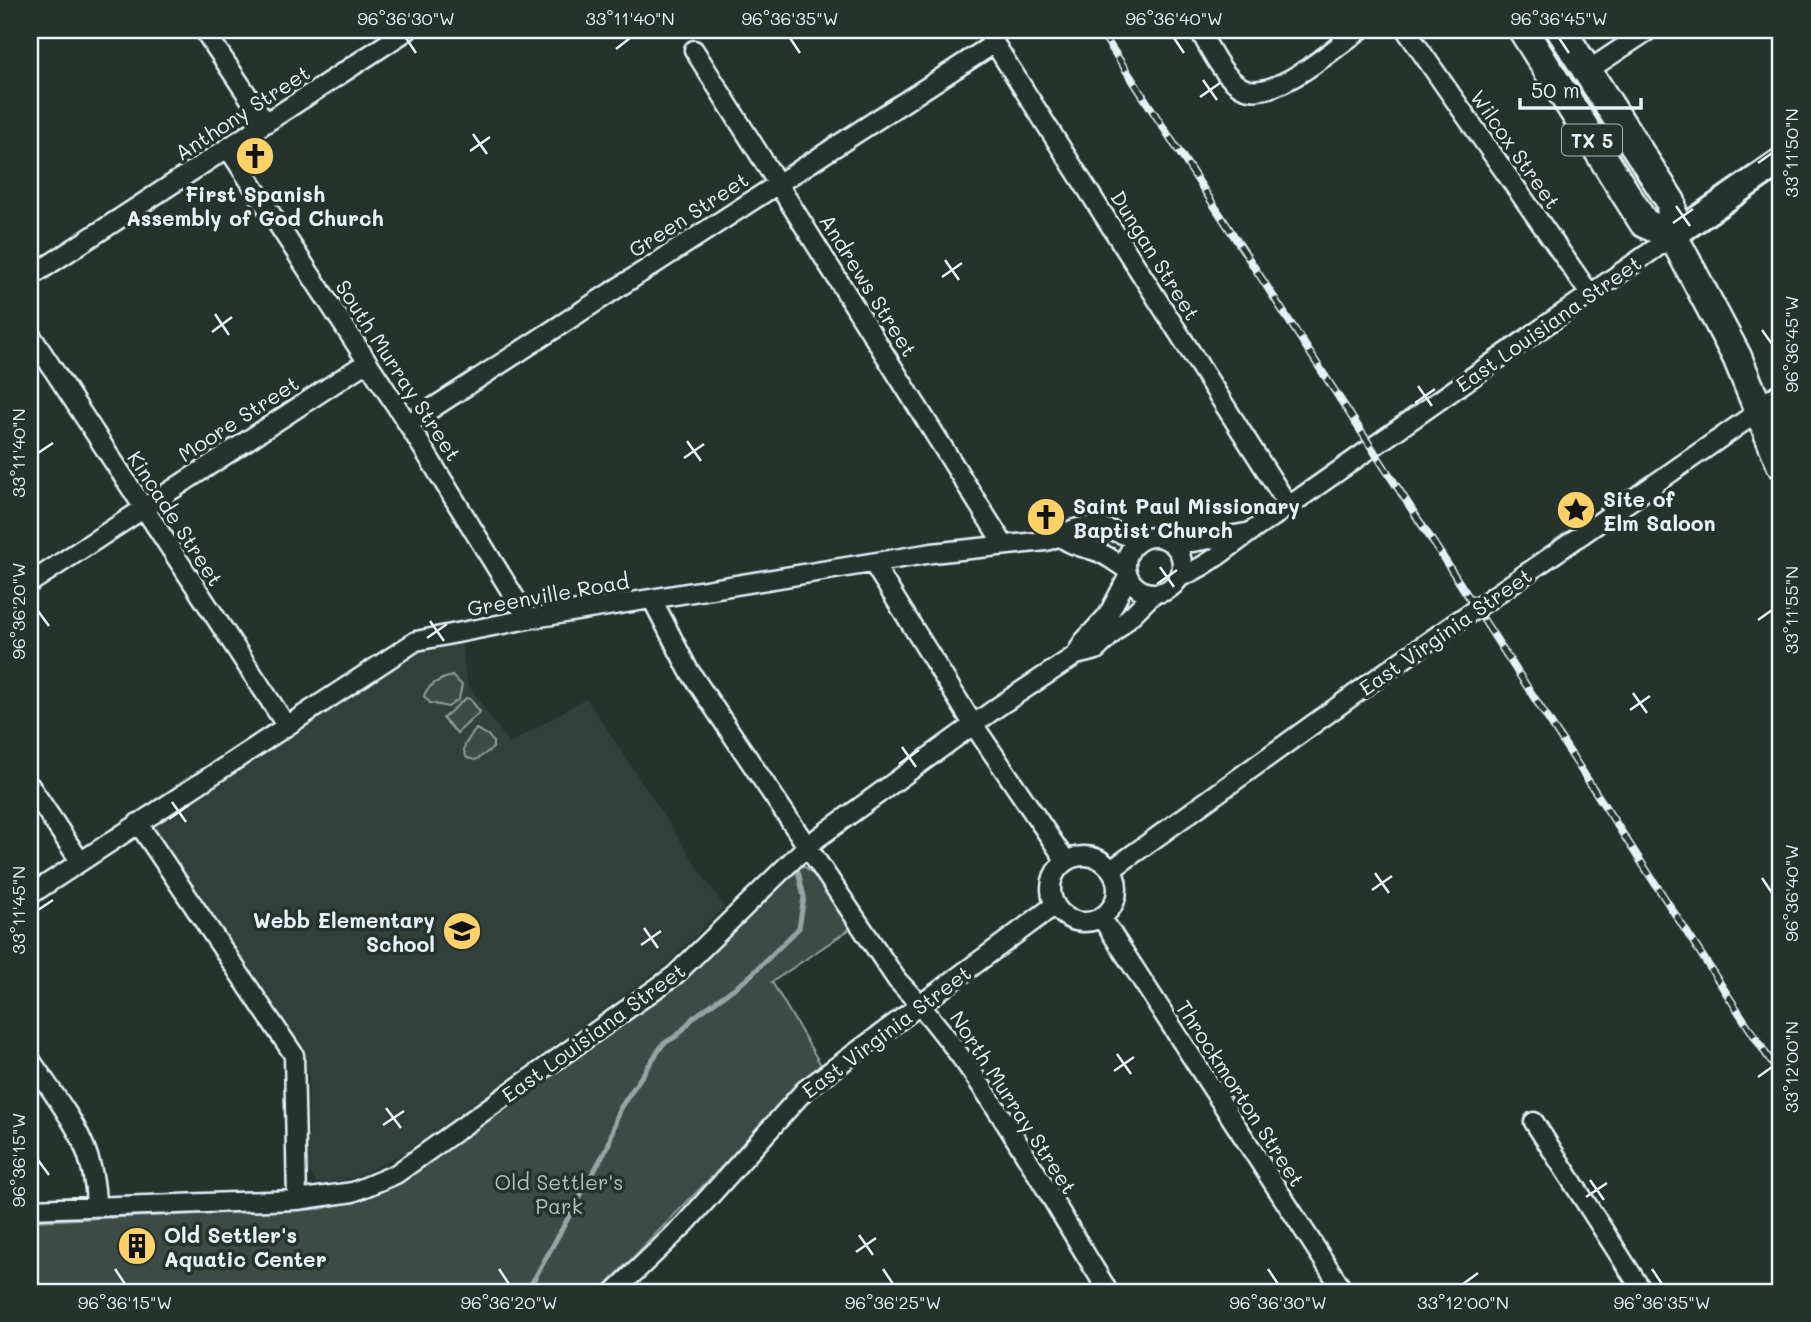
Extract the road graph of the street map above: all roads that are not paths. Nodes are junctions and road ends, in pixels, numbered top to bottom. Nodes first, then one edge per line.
1 (204, 30) edge
2 (408, 30) edge
3 (1199, 30) edge
4 (1360, 30) edge
5 (1406, 30) edge
6 (1522, 30) edge
7 (1561, 30) edge
8 (1649, 30) edge
9 (991, 37) edge
10 (694, 50) dead end
11 (1587, 71) junction
12 (266, 124) junction
13 (228, 148) junction
14 (1781, 161) edge
15 (778, 183) junction
16 (1673, 236) junction
17 (30, 277) edge
18 (1590, 294) junction
19 (30, 334) edge
20 (367, 362) junction
21 (1770, 403) edge
22 (408, 424) junction
23 (1781, 464) edge
24 (1288, 505) junction
25 (141, 508) junction
26 (1246, 533) junction
27 (1062, 538) junction
28 (1139, 541) junction
29 (1170, 541) junction
30 (1004, 545) junction
31 (873, 563) junction
32 (1127, 573) junction
33 (1180, 577) junction
34 (30, 583) edge
35 (1154, 593) junction
36 (652, 599) junction
37 (528, 619) junction
38 (1076, 655) junction
39 (973, 724) junction
40 (286, 725) junction
41 (30, 786) edge
42 (138, 823) junction
43 (808, 845) junction
44 (1066, 860) junction
45 (80, 861) junction
46 (1111, 870) junction
47 (30, 895) edge
48 (1055, 905) junction
49 (1101, 917) junction
50 (920, 1004) junction
51 (30, 1059) edge
52 (1534, 1122) dead end
53 (297, 1200) junction
54 (96, 1206) junction
55 (30, 1209) edge
56 (1105, 1286) dead end
57 (614, 1292) edge
58 (1344, 1292) edge
59 (1643, 1292) edge

1 - 12 street
2 - 12 street, Anthony Street
3 - 4 street
5 - 18 street, Wilcox Street
6 - 16 main road, TX 5
7 - 11 main road, TX 5
8 - 11 street
9 - 15 street, Green Street
9 - 24 street, Dungan Street
10 - 15 street, Andrews Street
11 - 16 main road, TX 5
12 - 13 street, Anthony Street
13 - 17 street, Anthony Street
13 - 20 street, South Murray Street
14 - 16 main road, East Louisiana Street
15 - 22 street, Green Street
15 - 30 street, Andrews Street
16 - 18 street, East Louisiana Street
16 - 21 main road, TX 5
18 - 24 street, East Louisiana Street
19 - 25 street, Kincade Street
20 - 22 street, South Murray Street
20 - 25 street, Moore Street
21 - 23 main road, TX 5
21 - 46 street, East Virginia Street
22 - 37 street, South Murray Street
24 - 26 street, East Louisiana Street
25 - 34 street, Moore Street
25 - 40 street, Kincade Street
26 - 29 street, East Louisiana Street
26 - 33 street, East Louisiana Street
27 - 28 street, Greenville Road
27 - 30 street, Greenville Road
27 - 32 street, Greenville Road
28 - 29 street
28 - 32 street
29 - 33 street
30 - 31 street, Greenville Road
31 - 36 street, Greenville Road
31 - 39 street
32 - 35 street
32 - 38 street, East Louisiana Street
33 - 35 street
35 - 38 street, East Louisiana Street
36 - 37 street, Greenville Road
36 - 43 street
37 - 40 street, Greenville Road
38 - 39 street, East Louisiana Street
39 - 43 street, East Louisiana Street
39 - 44 street
40 - 42 street, Greenville Road
41 - 45 street
42 - 45 street, Greenville Road
42 - 53 street
43 - 50 street, North Murray Street
43 - 53 street, East Louisiana Street
44 - 46 street
44 - 48 street
45 - 47 street, Greenville Road
46 - 49 street
48 - 49 street
48 - 50 street, East Virginia Street
49 - 58 street, Throckmorton Street
50 - 56 street, North Murray Street
50 - 57 street, East Virginia Street
51 - 54 street
52 - 59 street
53 - 54 street, East Louisiana Street
54 - 55 street, East Louisiana Street

